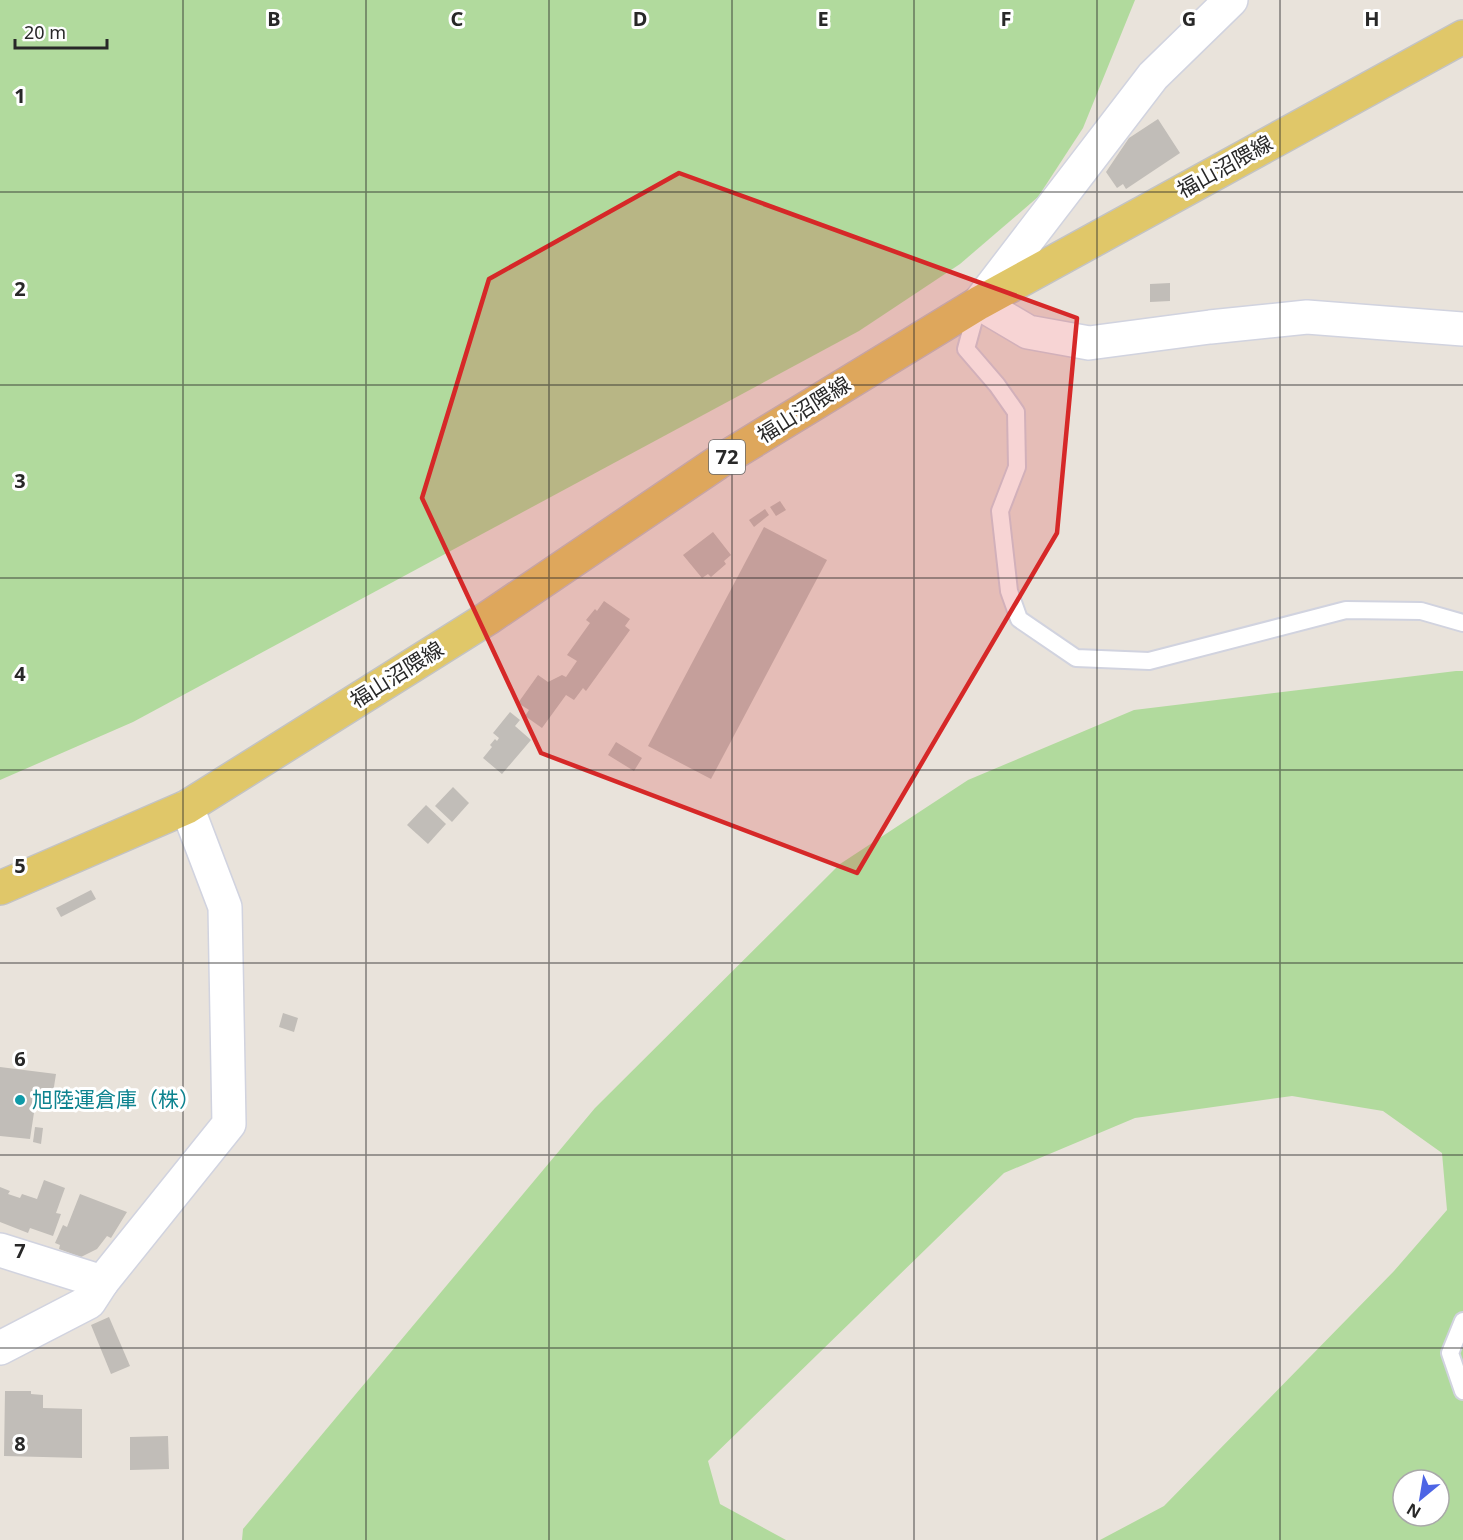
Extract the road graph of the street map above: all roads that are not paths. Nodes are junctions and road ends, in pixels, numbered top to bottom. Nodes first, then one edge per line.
1 (1231, 0) edge
2 (1455, 47) edge
3 (979, 303) junction
4 (1463, 329) edge
5 (1463, 623) edge
6 (187, 807) junction
7 (0, 888) edge
8 (0, 1251) edge
9 (102, 1282) junction
10 (1463, 1321) edge
11 (0, 1348) edge
12 (1463, 1391) edge

1 - 3 street
2 - 3 main road, 福山沼隈線 / 72
3 - 4 street
3 - 5 lane
3 - 6 main road, 福山沼隈線 / 72
6 - 7 main road, 福山沼隈線 / 72
6 - 9 street
8 - 9 street
9 - 11 street
10 - 12 lane

